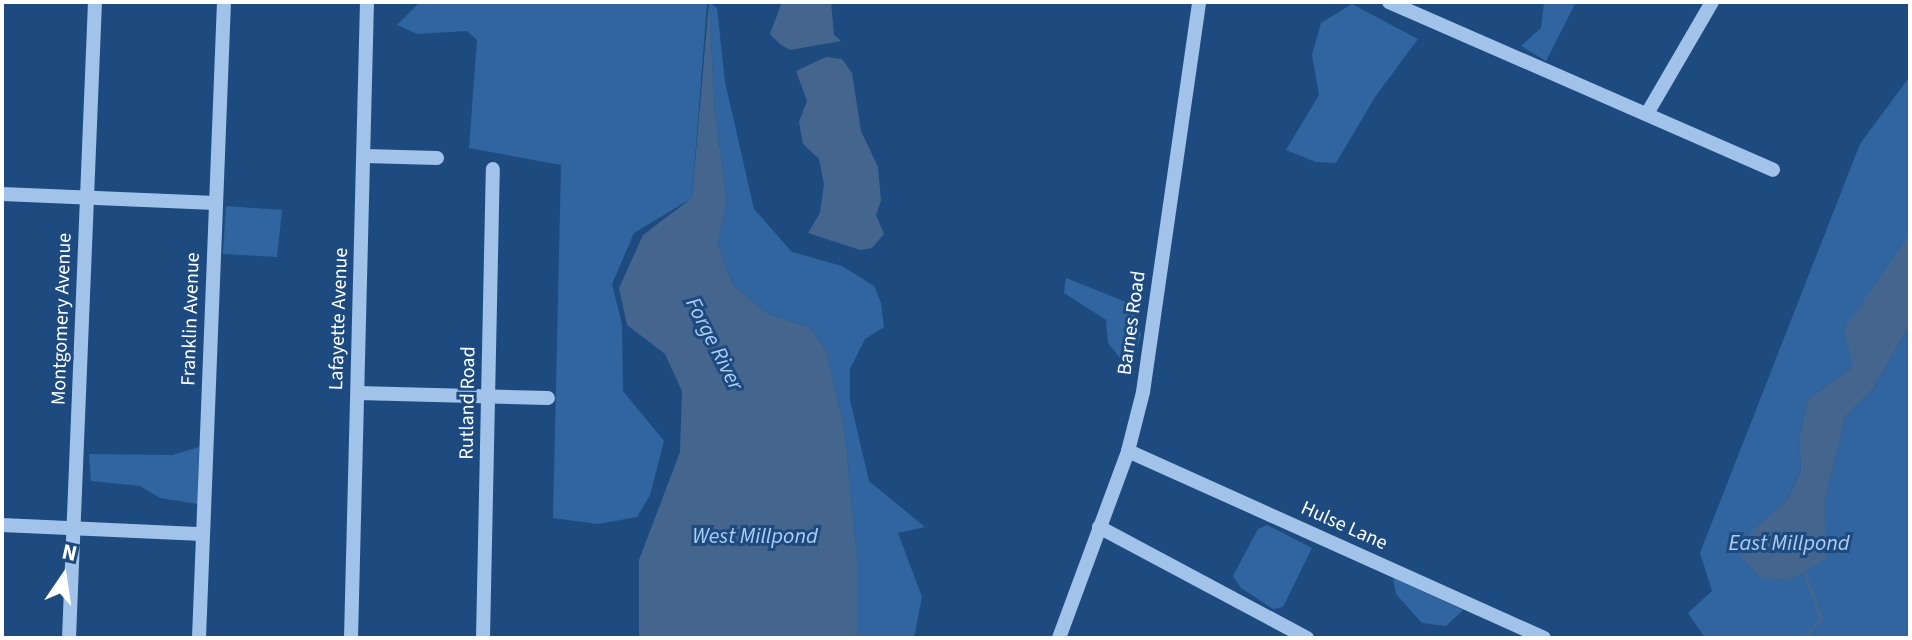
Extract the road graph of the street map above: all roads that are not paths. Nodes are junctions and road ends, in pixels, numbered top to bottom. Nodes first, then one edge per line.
1 (95, 2) edge
2 (224, 2) edge
3 (367, 2) edge
4 (1199, 2) edge
5 (1389, 2) edge
6 (1712, 2) edge
7 (1648, 112) junction
8 (365, 156) junction
9 (437, 158) dead end
10 (493, 169) dead end
11 (1773, 170) dead end
12 (2, 194) edge
13 (87, 198) junction
14 (215, 203) junction
15 (358, 393) junction
16 (488, 395) junction
17 (548, 398) dead end
18 (1128, 451) junction
19 (2, 525) edge
20 (74, 527) junction
21 (1099, 527) junction
22 (203, 534) junction
23 (69, 638) edge
24 (199, 638) edge
25 (351, 638) edge
26 (483, 638) edge
27 (1059, 638) edge
28 (1307, 638) edge
29 (1544, 638) edge

1 - 13 street, Montgomery Avenue
2 - 14 street, Franklin Avenue
3 - 8 street, Lafayette Avenue
4 - 18 street, Barnes Road
5 - 7 street
6 - 7 street
7 - 11 street
8 - 9 street
8 - 15 street, Lafayette Avenue
10 - 16 street, Rutland Road
12 - 13 street
13 - 14 street
13 - 20 street, Montgomery Avenue
14 - 22 street, Franklin Avenue
15 - 16 street
15 - 25 street, Lafayette Avenue
16 - 17 street
16 - 26 street, Rutland Road
18 - 21 street, Barnes Road
18 - 29 street, Hulse Lane
19 - 20 street
20 - 22 street
20 - 23 street, Montgomery Avenue
21 - 27 street, Barnes Road
21 - 28 street
22 - 24 street, Franklin Avenue

